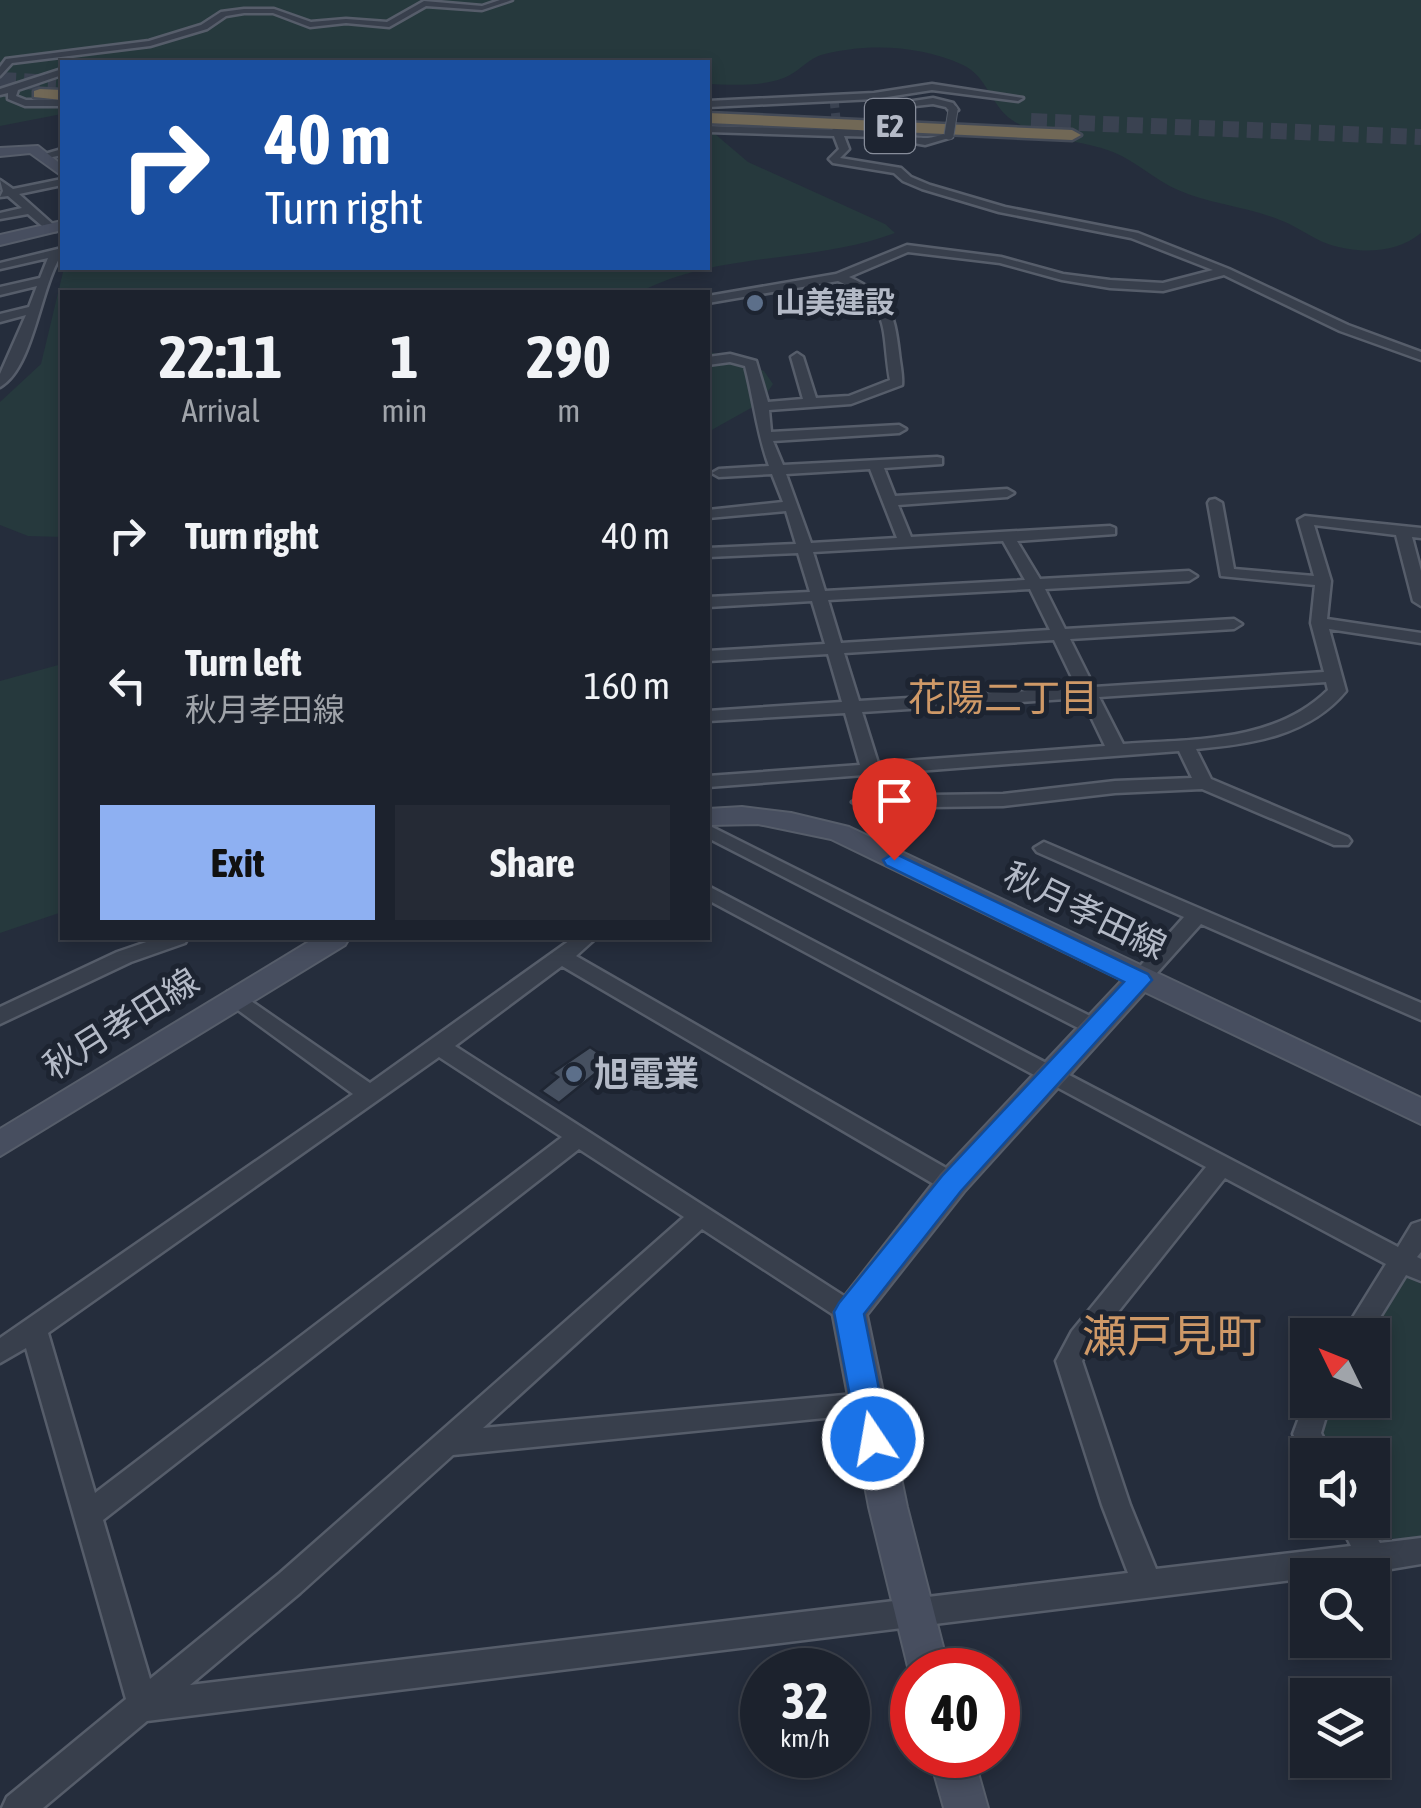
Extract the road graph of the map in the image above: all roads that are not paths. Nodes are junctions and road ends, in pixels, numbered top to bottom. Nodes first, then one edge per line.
1 (508, 0) edge
2 (0, 73) edge
3 (60, 83) edge
4 (60, 84) edge
5 (14, 91) junction
6 (0, 92) edge
7 (40, 94) dead end
8 (1018, 98) tunnel mouth
9 (60, 103) edge
10 (732, 106) junction
11 (710, 111) edge
12 (710, 111) edge
13 (710, 111) edge
14 (1031, 121) tunnel mouth
15 (710, 129) edge
16 (839, 130) junction
17 (1072, 135) dead end
18 (0, 152) edge
19 (60, 152) edge
20 (43, 156) junction
21 (60, 170) edge
22 (60, 182) edge
23 (0, 184) edge
24 (5, 194) edge
25 (30, 210) junction
26 (0, 216) edge
27 (57, 228) edge
28 (0, 240) edge
29 (59, 252) edge
30 (0, 266) edge
31 (1225, 271) junction
32 (839, 277) junction
33 (44, 280) junction
34 (0, 291) edge
35 (710, 300) edge
36 (32, 310) junction
37 (0, 318) edge
38 (1421, 356) edge
39 (796, 358) dead end
40 (710, 361) edge
41 (0, 382) edge
42 (811, 405) junction
43 (762, 406) junction
44 (899, 429) dead end
45 (764, 437) junction
46 (938, 461) dead end
47 (876, 464) junction
48 (779, 471) junction
49 (719, 473) dead end
50 (1007, 493) dead end
51 (893, 501) junction
52 (1216, 502) dead end
53 (792, 506) junction
54 (710, 514) edge
55 (1110, 531) dead end
56 (1403, 531) junction
57 (1421, 534) edge
58 (1007, 536) junction
59 (906, 543) junction
60 (804, 548) junction
61 (710, 554) edge
62 (1188, 576) dead end
63 (1323, 582) junction
64 (1035, 584) junction
65 (817, 596) junction
66 (1421, 601) edge
67 (710, 602) edge
68 (1319, 623) junction
69 (1234, 624) dead end
70 (1058, 635) junction
71 (1421, 638) edge
72 (835, 648) junction
73 (710, 656) edge
74 (1330, 676) junction
75 (1087, 690) junction
76 (851, 707) junction
77 (710, 716) edge
78 (1185, 746) junction
79 (1117, 751) junction
80 (871, 772) junction
81 (710, 782) edge
82 (1204, 783) junction
83 (862, 802) dead end
84 (710, 817) edge
85 (710, 832) edge
86 (1341, 841) dead end
87 (1044, 848) dead end
88 (710, 893) edge
89 (1198, 914) junction
90 (172, 940) edge
91 (331, 940) edge
92 (583, 940) edge
93 (561, 956) junction
94 (1140, 980) junction
95 (235, 997) junction
96 (1421, 1012) edge
97 (0, 1016) edge
98 (1094, 1026) junction
99 (440, 1046) junction
100 (1054, 1075) junction
101 (369, 1094) junction
102 (1421, 1112) edge
103 (577, 1138) junction
104 (0, 1144) edge
105 (1222, 1164) junction
106 (952, 1183) junction
107 (700, 1217) junction
108 (1421, 1232) edge
109 (1411, 1266) edge
110 (849, 1312) junction
111 (1368, 1318) edge
112 (34, 1329) junction
113 (0, 1352) edge
114 (866, 1404) junction
115 (448, 1443) junction
116 (88, 1515) junction
117 (1362, 1538) edge
118 (1421, 1551) edge
119 (1373, 1558) joint
120 (1290, 1568) edge
121 (1147, 1584) junction
122 (912, 1614) junction
123 (922, 1648) edge
124 (143, 1706) junction
125 (958, 1778) edge
126 (18, 1808) edge
127 (966, 1808) edge

1 - 2 street
3 - 5 street
4 - 7 highway
5 - 6 street
5 - 9 street
8 - 10 street
10 - 11 street
10 - 16 street, bridge
12 - 14 highway, E2
13 - 17 highway, E2
15 - 16 street
16 - 31 street
18 - 20 street
19 - 20 street
20 - 21 street
22 - 24 street
23 - 24 street
24 - 25 street
25 - 26 street
25 - 27 street
27 - 28 street
29 - 30 street
29 - 33 street
31 - 32 street
31 - 38 street
32 - 35 street
32 - 42 street
33 - 34 street
33 - 36 street
36 - 37 street
36 - 41 street
39 - 42 street
40 - 43 street
42 - 43 street
43 - 45 street
44 - 45 street
45 - 48 street
46 - 47 street
47 - 48 street
47 - 51 street
48 - 49 street
48 - 53 street
50 - 51 street
51 - 59 street
52 - 63 street
53 - 54 street
53 - 60 street
55 - 58 street
56 - 57 street
56 - 63 street
56 - 66 street
58 - 59 street
58 - 64 street
59 - 60 street
60 - 61 street
60 - 65 street
62 - 64 street
63 - 68 street
64 - 65 street
64 - 70 street
65 - 67 street
65 - 72 street
68 - 71 street
68 - 74 street
69 - 70 street
70 - 72 street
70 - 75 street
72 - 73 street
72 - 76 street
74 - 75 street
74 - 78 street
75 - 76 street
75 - 79 street
76 - 77 street
76 - 80 street
78 - 79 street
78 - 82 street
79 - 80 street
80 - 81 street
82 - 83 street
82 - 86 street
84 - 94 street, 秋月孝田線
85 - 98 street
87 - 89 street
88 - 100 street
89 - 94 street
89 - 96 street
90 - 97 street
91 - 95 street, 秋月孝田線
92 - 93 street
93 - 99 street
93 - 106 street
94 - 98 street
94 - 102 street, 秋月孝田線
95 - 101 street
95 - 104 street, 秋月孝田線
98 - 100 street
99 - 101 street
99 - 103 street
100 - 105 street
100 - 106 street
101 - 112 street
103 - 107 street
103 - 116 street
105 - 109 street
105 - 121 street
106 - 110 street
107 - 110 street
107 - 115 street
108 - 109 street
109 - 111 street
110 - 114 street
112 - 113 street
112 - 116 street
114 - 115 street
114 - 122 street
115 - 124 street
116 - 124 street
117 - 119 street
118 - 119 street
120 - 121 street
121 - 122 street
122 - 123 street
122 - 124 street
124 - 126 street
125 - 127 street

